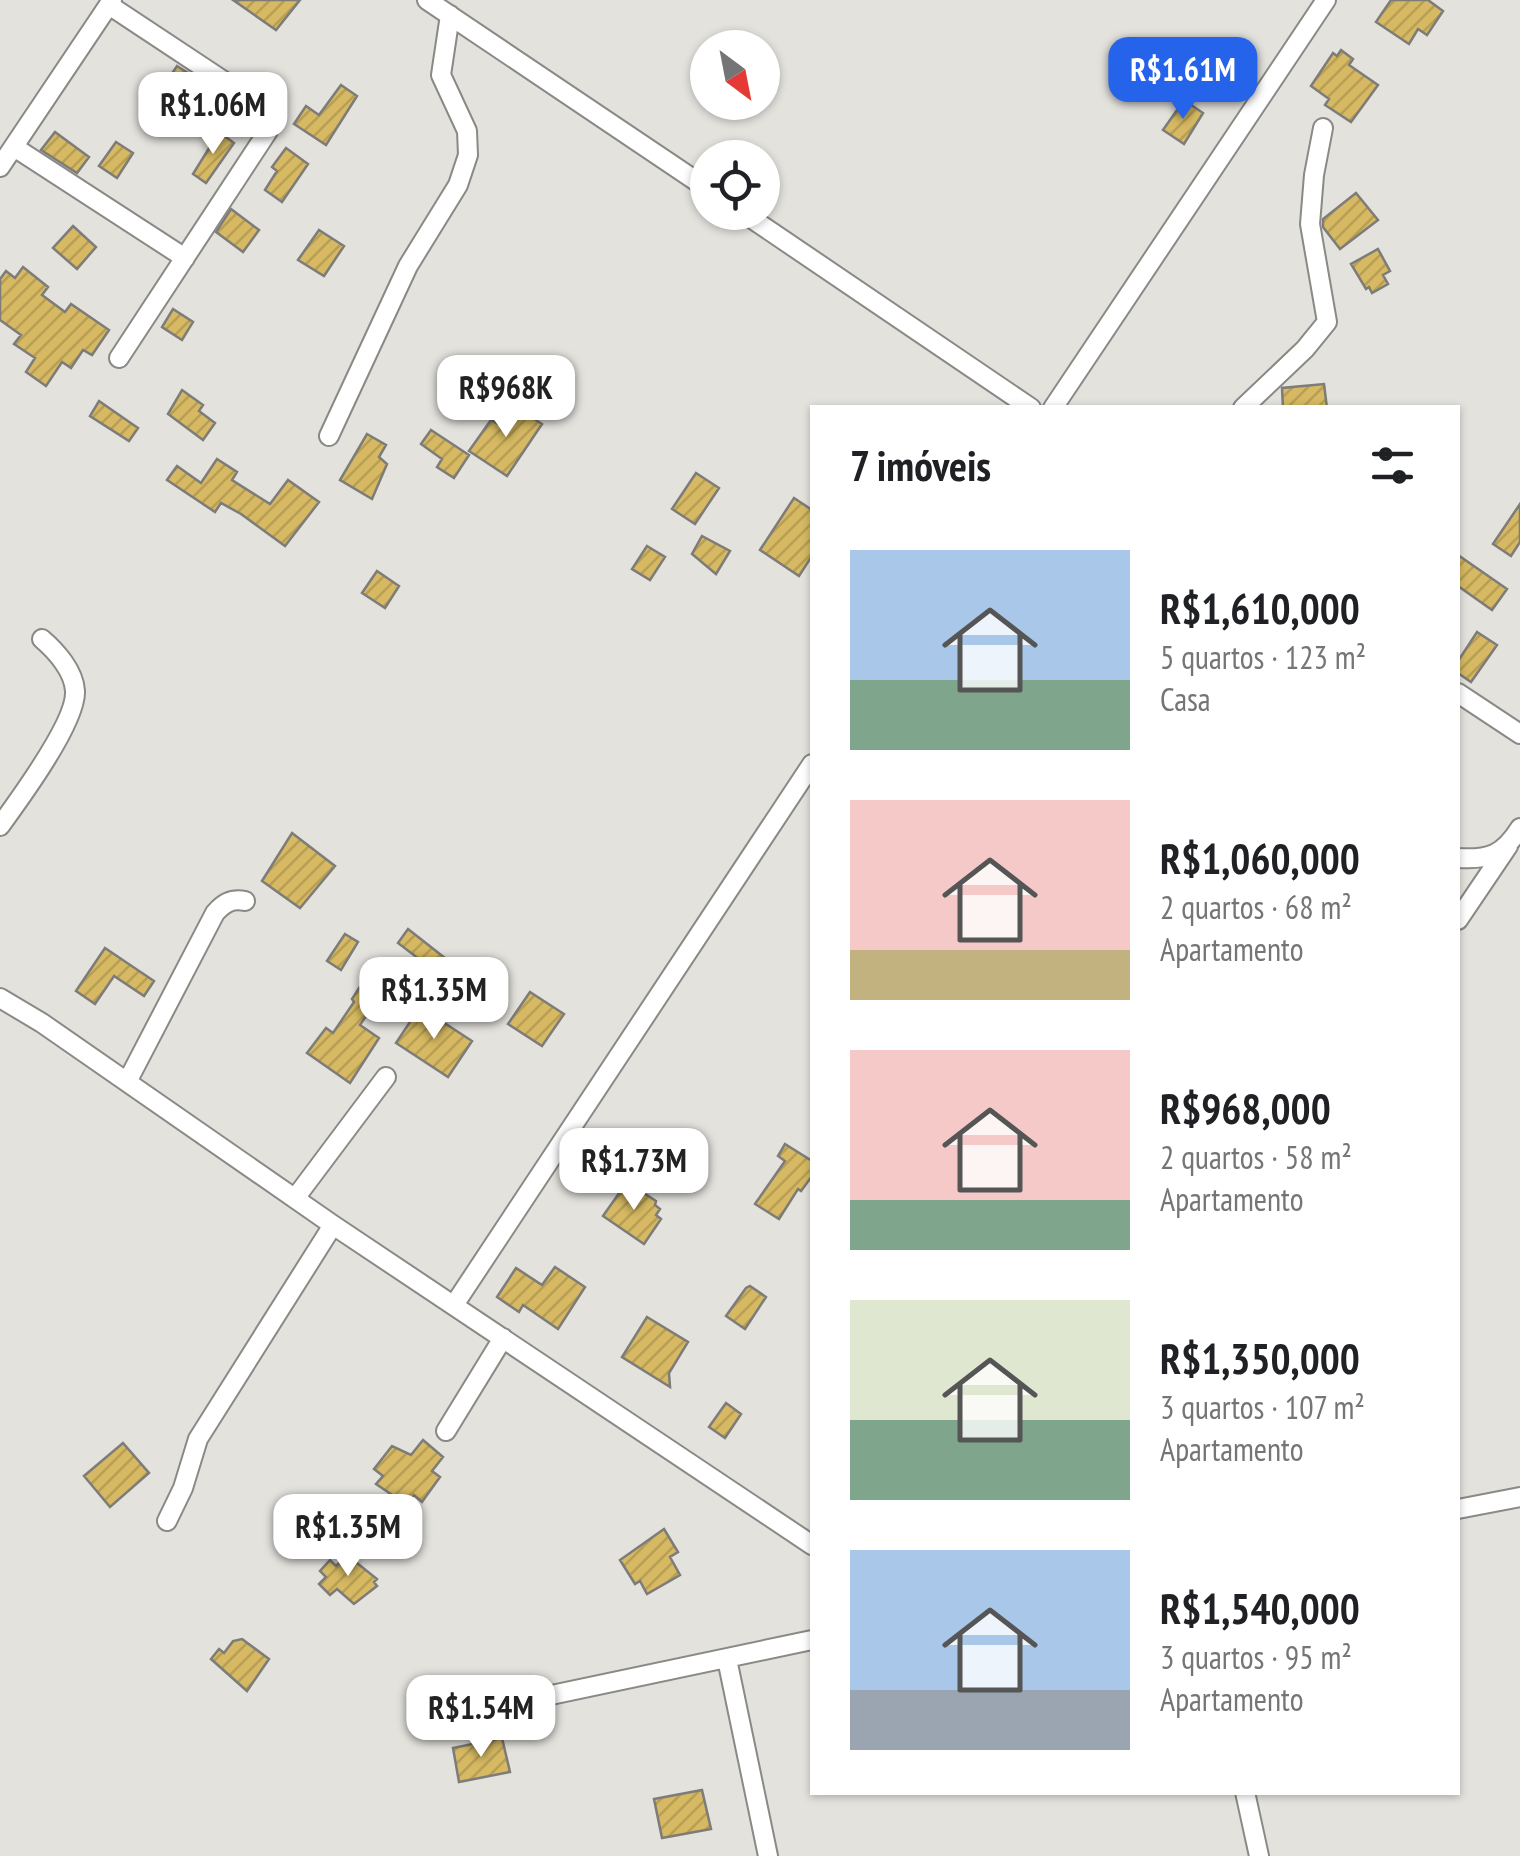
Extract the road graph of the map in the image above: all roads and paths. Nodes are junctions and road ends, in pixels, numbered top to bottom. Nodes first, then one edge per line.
1 (427, 0) edge
2 (1326, 0) edge
3 (110, 2) edge
4 (450, 15) junction
5 (1324, 128) dead end
6 (14, 147) junction
7 (0, 167) edge
8 (690, 178) edge
9 (768, 230) edge
10 (185, 258) junction
11 (119, 358) dead end
12 (1026, 405) edge
13 (1055, 405) edge
14 (1246, 405) edge
15 (329, 436) dead end
16 (42, 639) dead end
17 (1460, 693) edge
18 (1520, 734) edge
19 (810, 767) edge
20 (0, 826) edge
21 (1520, 828) edge
22 (1508, 846) junction
23 (1460, 858) edge
24 (244, 901) dead end
25 (1460, 917) edge
26 (0, 998) edge
27 (386, 1076) dead end
28 (127, 1082) junction
29 (296, 1198) junction
30 (334, 1226) junction
31 (454, 1306) junction
32 (502, 1338) junction
33 (446, 1432) dead end
34 (1520, 1496) edge
35 (1479, 1505) junction
36 (1460, 1508) edge
37 (1520, 1511) edge
38 (167, 1521) dead end
39 (810, 1544) edge
40 (810, 1640) edge
41 (727, 1659) junction
42 (447, 1717) dead end
43 (1246, 1795) edge
44 (768, 1856) edge
45 (1259, 1856) edge

1 - 4 street
2 - 13 street
3 - 6 street
3 - 10 street
4 - 8 street
4 - 15 street
5 - 14 street
6 - 7 street
6 - 10 street
9 - 12 street
10 - 11 street
16 - 20 street
17 - 18 street
19 - 31 street
21 - 22 street
22 - 23 street
22 - 25 street
24 - 28 street
26 - 28 street
27 - 29 street
28 - 29 street
29 - 30 street
30 - 31 street
30 - 38 street
31 - 32 street
32 - 33 street
32 - 39 street
34 - 35 street
35 - 36 street
35 - 37 street
40 - 41 street
41 - 42 street
41 - 44 street
43 - 45 street

